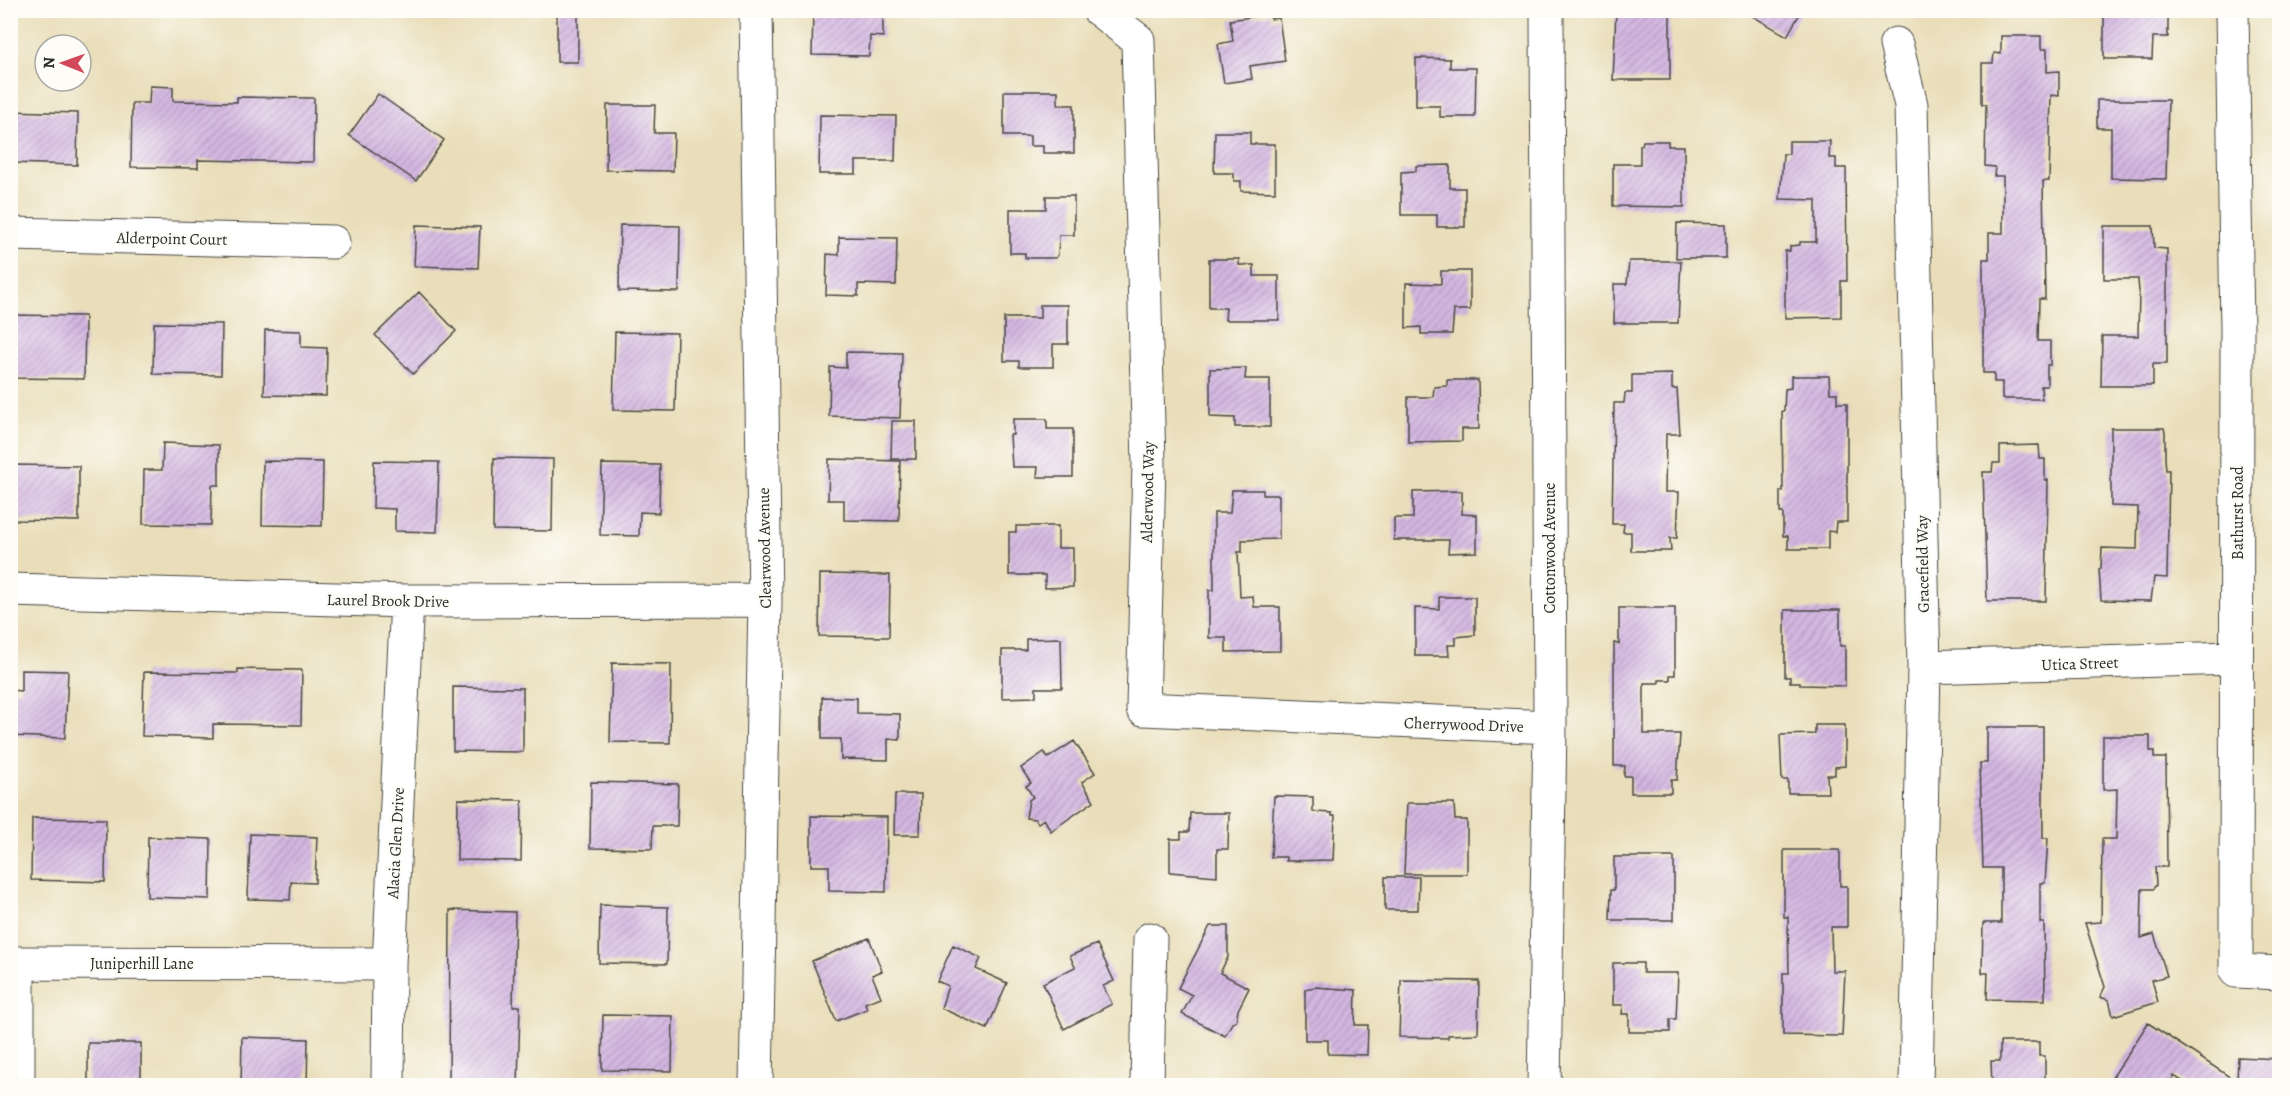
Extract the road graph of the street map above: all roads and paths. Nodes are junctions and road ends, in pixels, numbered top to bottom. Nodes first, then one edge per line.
1 (756, 10) edge
2 (1099, 10) edge
3 (1547, 10) edge
4 (2232, 10) edge
5 (1896, 44) dead end
6 (10, 234) edge
7 (333, 242) dead end
8 (10, 590) edge
9 (765, 600) junction
10 (407, 602) junction
11 (2235, 658) junction
12 (1924, 667) junction
13 (1378, 721) joint
14 (1550, 727) junction
15 (1150, 939) dead end
16 (389, 963) junction
17 (2280, 973) edge
18 (18, 1086) edge
19 (388, 1086) edge
20 (756, 1086) edge
21 (1147, 1086) edge
22 (1544, 1086) edge
23 (1916, 1086) edge

1 - 9 street, Clearwood Avenue
2 - 13 street, Alderwood Way
3 - 14 street, Cottonwood Avenue
4 - 11 street, Bathurst Road
5 - 12 street, Gracefield Way
6 - 7 street, Alderpoint Court
8 - 10 street, Laurel Brook Drive
9 - 10 street, Laurel Brook Drive
9 - 20 street, Clearwood Avenue
10 - 16 street, Alacia Glen Drive
11 - 12 street, Utica Street
11 - 17 street, Bathurst Road
12 - 23 street, Gracefield Way
13 - 14 street, Cherrywood Drive
14 - 22 street, Cottonwood Avenue
15 - 21 street
16 - 18 street, Juniperhill Lane
16 - 19 street, Alacia Glen Drive

